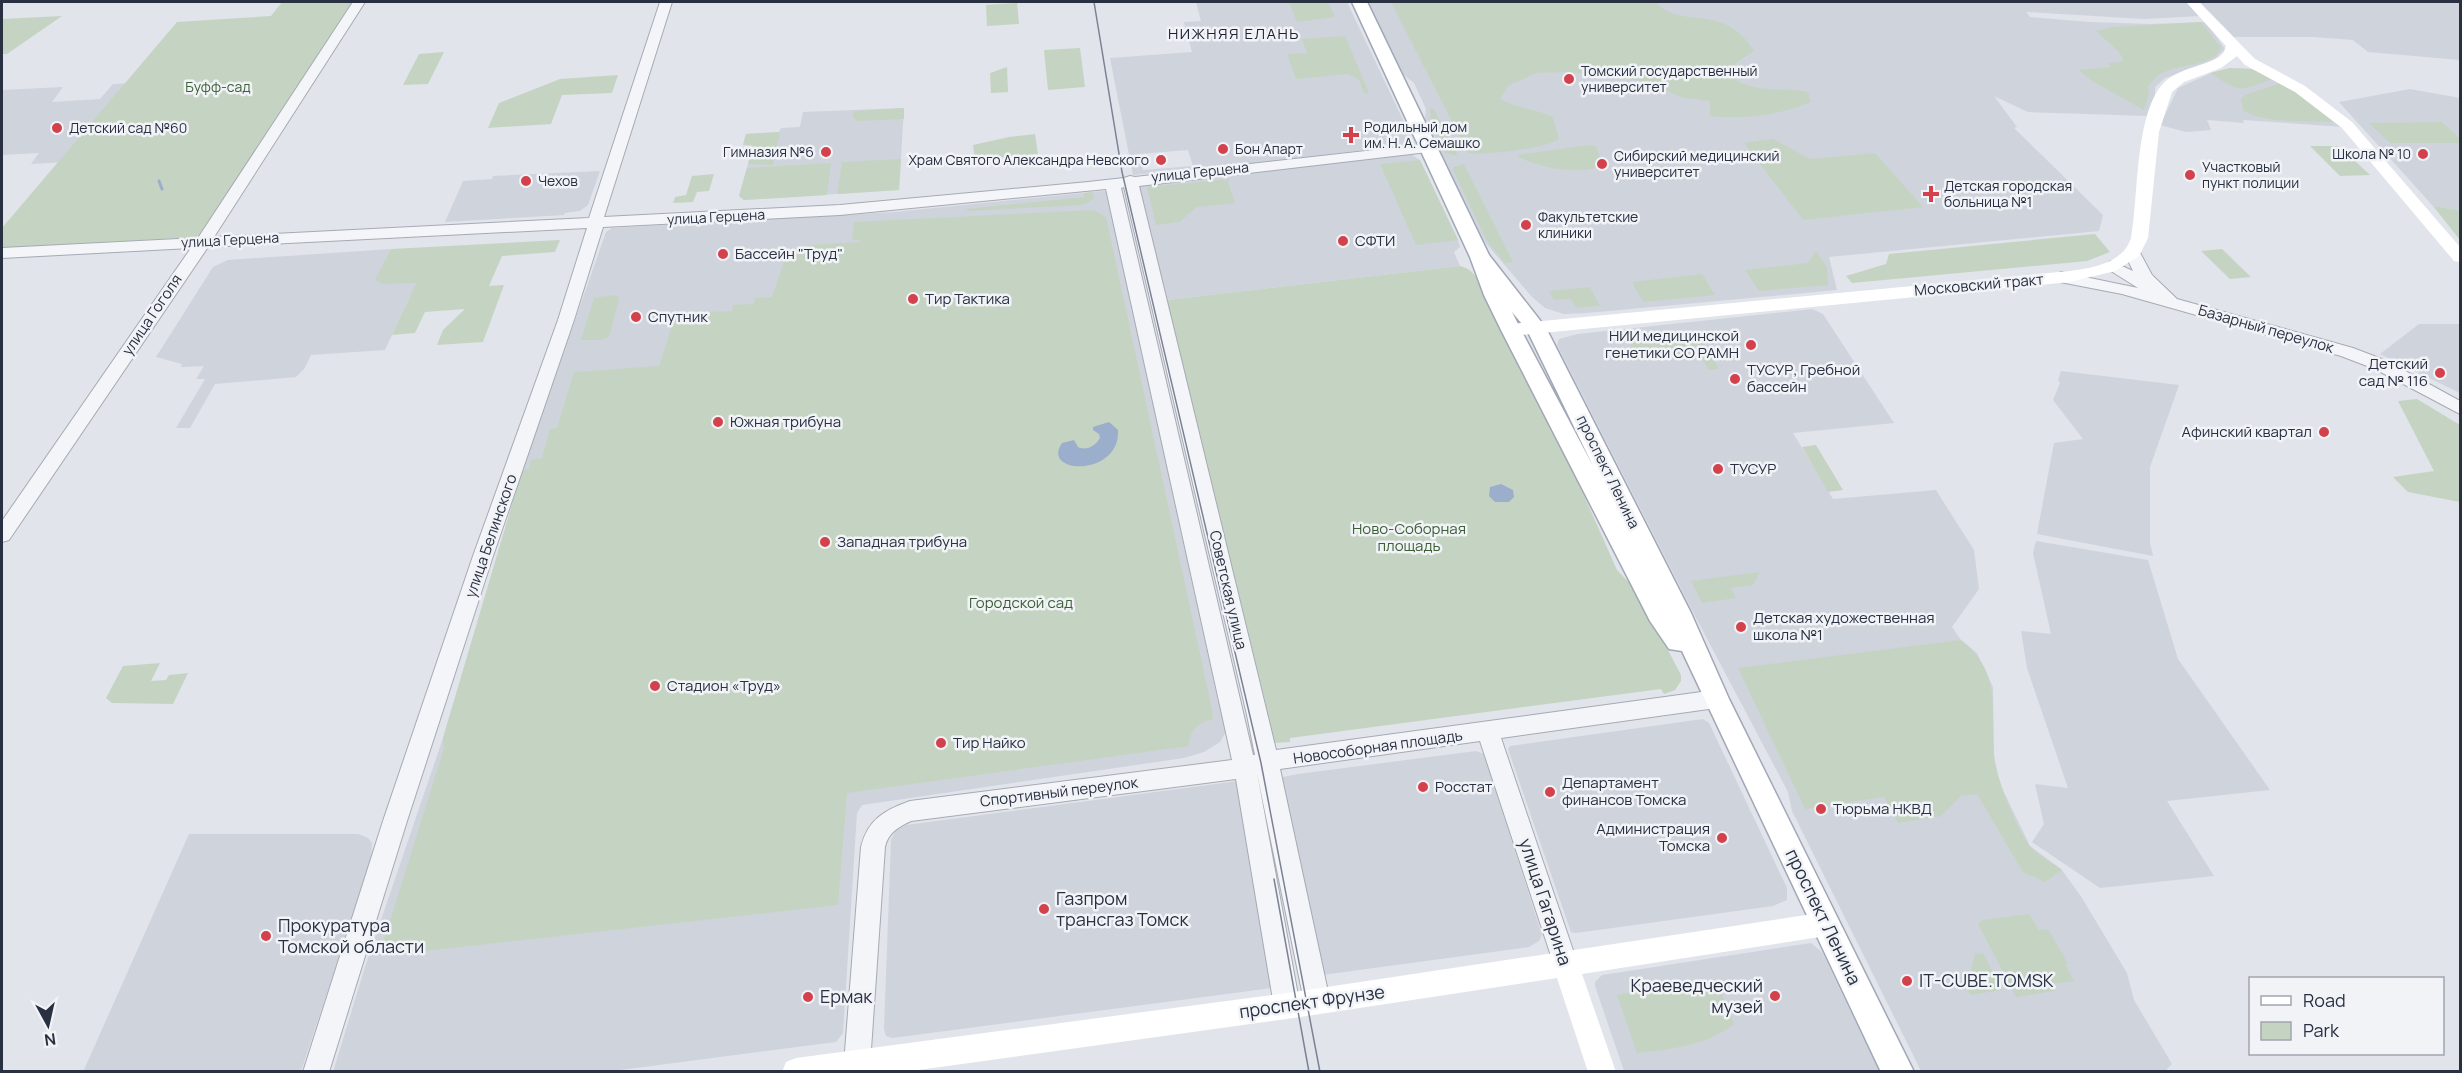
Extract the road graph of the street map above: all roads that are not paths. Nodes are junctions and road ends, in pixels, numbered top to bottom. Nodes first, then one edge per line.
1 (359, 2) edge
2 (666, 2) edge
3 (1359, 2) edge
4 (2192, 2) edge
5 (2233, 46) junction
6 (2220, 64) junction
7 (2261, 69) junction
8 (1428, 148) junction
9 (1121, 182) junction
10 (596, 222) junction
11 (203, 241) junction
12 (2132, 252) junction
13 (2, 253) edge
14 (2460, 257) edge
15 (2108, 268) junction
16 (2061, 277) junction
17 (2124, 289) junction
18 (2164, 295) junction
19 (2179, 304) junction
20 (1523, 329) junction
21 (2460, 408) edge
22 (2, 535) edge
23 (1716, 699) junction
24 (1488, 732) junction
25 (1268, 762) junction
26 (1245, 768) junction
27 (1826, 924) junction
28 (1565, 962) junction
29 (1317, 1001) junction
30 (1287, 1006) junction
31 (857, 1068) edge
32 (316, 1071) edge
33 (796, 1071) edge
34 (1602, 1071) edge
35 (1898, 1071) edge

1 - 11 street, улица Гоголя
2 - 10 street, улица Белинского
3 - 8 main road, проспект Ленина
4 - 5 main road
5 - 6 main road
5 - 7 main road
6 - 7 main road
6 - 12 main road
7 - 14 main road
8 - 9 street, улица Герцена
8 - 20 main road, проспект Ленина
9 - 10 street, улица Герцена
9 - 25 street, Советская улица
9 - 26 street, Советская улица
10 - 11 street, улица Герцена
10 - 32 street, улица Белинского
11 - 13 street, улица Герцена
11 - 22 street, улица Гоголя
12 - 15 main road, Московский тракт
12 - 18 street
15 - 16 main road, Московский тракт
15 - 17 street
15 - 18 street
16 - 17 street, Базарный переулок
16 - 20 main road, Московский тракт
17 - 19 street, Базарный переулок
18 - 19 street
19 - 21 street, Базарный переулок
20 - 23 main road, проспект Ленина
23 - 24 street
23 - 27 main road, проспект Ленина
24 - 25 street, Новособорная площадь
24 - 28 street, улица Гагарина
25 - 26 street, Новособорная площадь
25 - 29 street, Советская улица
26 - 30 street, Советская улица
26 - 31 street, Спортивный переулок
27 - 28 main road, проспект Фрунзе
27 - 35 main road, проспект Ленина
28 - 29 main road, проспект Фрунзе
28 - 34 main road, улица Гагарина
29 - 30 main road, проспект Фрунзе
30 - 31 main road, проспект Фрунзе
31 - 33 main road, проспект Фрунзе

